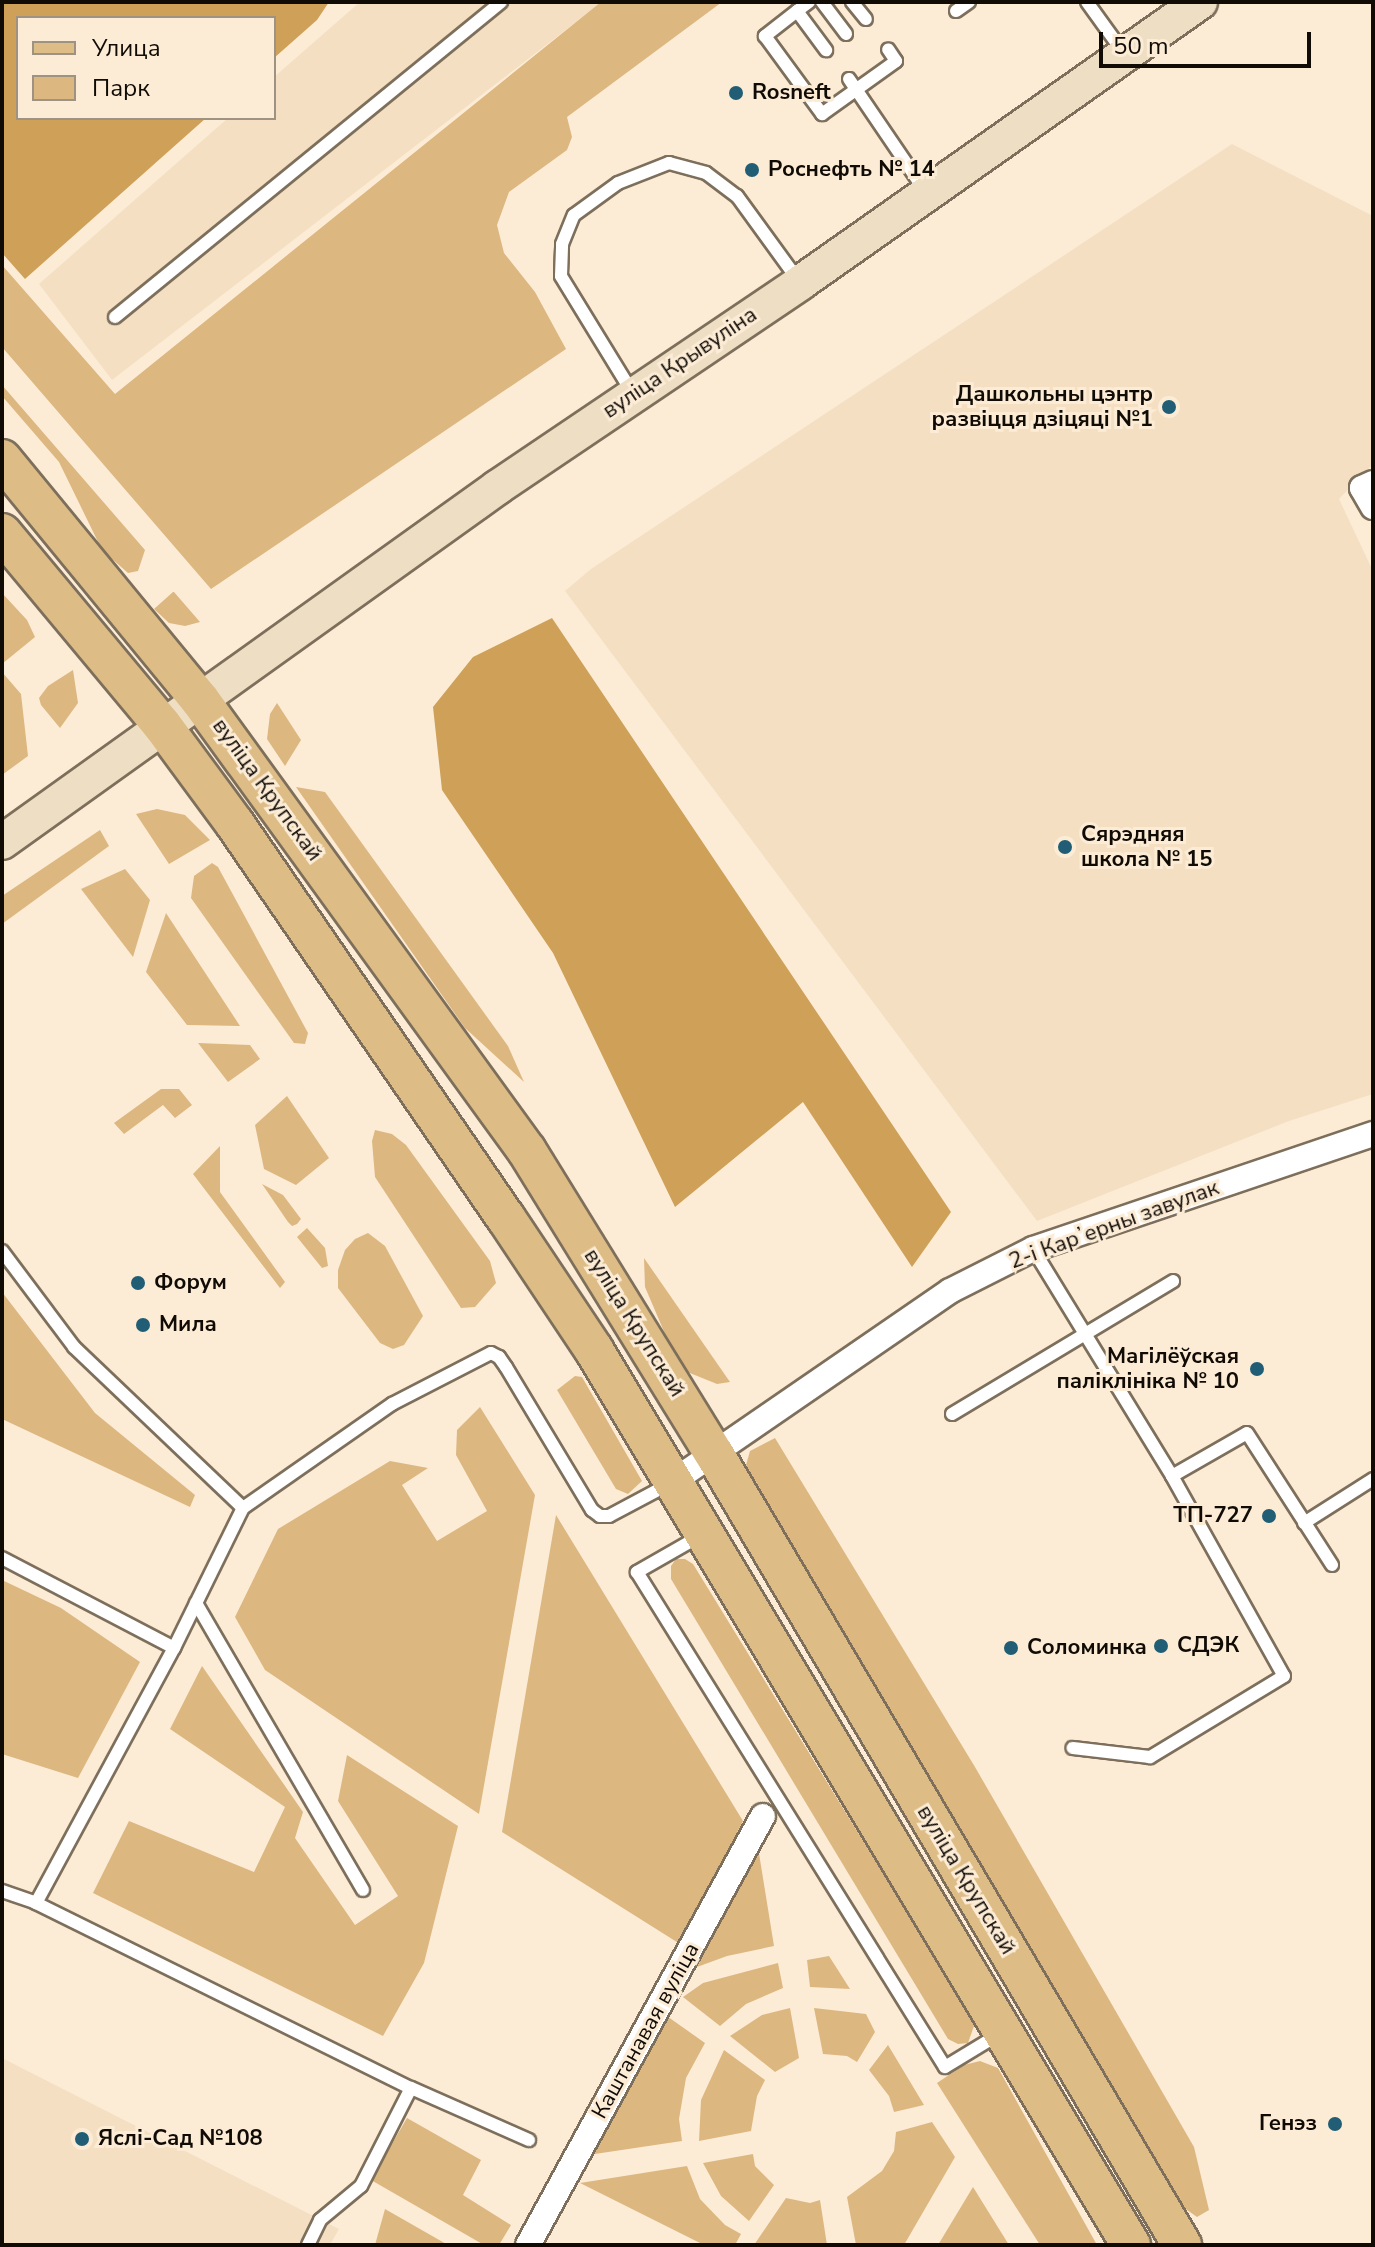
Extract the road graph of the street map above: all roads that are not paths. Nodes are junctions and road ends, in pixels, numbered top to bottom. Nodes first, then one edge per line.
1 (501, 2) edge
2 (809, 2) edge
3 (822, 2) edge
4 (852, 2) edge
5 (969, 2) edge
6 (1087, 2) edge
7 (1200, 2) edge
8 (797, 11) junction
9 (956, 11) dead end
10 (866, 19) dead end
11 (846, 34) dead end
12 (888, 49) dead end
13 (826, 50) dead end
14 (1125, 54) junction
15 (868, 64) dead end
16 (877, 75) junction
17 (849, 79) dead end
18 (858, 90) junction
19 (927, 193) junction
20 (800, 283) junction
21 (115, 317) dead end
22 (633, 393) junction
23 (2, 459) edge
24 (2, 533) edge
25 (200, 700) junction
26 (162, 725) junction
27 (2, 842) edge
28 (1373, 1134) edge
29 (1033, 1249) junction
30 (2, 1251) edge
31 (1173, 1281) dead end
32 (1083, 1333) junction
33 (952, 1414) dead end
34 (715, 1455) junction
35 (1172, 1476) junction
36 (1373, 1479) edge
37 (672, 1482) junction
38 (243, 1508) junction
39 (1304, 1523) junction
40 (703, 1534) junction
41 (2, 1558) edge
42 (1332, 1565) dead end
43 (196, 1603) junction
44 (174, 1648) junction
45 (1073, 1748) dead end
46 (763, 1816) dead end
47 (363, 1890) dead end
48 (2, 1891) edge
49 (36, 1903) junction
50 (1004, 2031) junction
51 (411, 2088) junction
52 (529, 2140) dead end
53 (308, 2245) edge
54 (528, 2245) edge
55 (1131, 2245) edge
56 (1182, 2245) edge

1 - 21 lane
2 - 8 lane
3 - 11 lane
4 - 10 lane
5 - 9 lane
6 - 14 lane
7 - 14 main road, вуліца Крывуліна
8 - 13 lane
8 - 18 lane
12 - 16 lane
14 - 19 main road, вуліца Крывуліна
15 - 16 lane
16 - 18 lane
17 - 18 lane
18 - 19 lane
19 - 20 main road, вуліца Крывуліна
20 - 22 main road, вуліца Крывуліна
20 - 22 lane
22 - 25 main road, вуліца Крывуліна
23 - 25 main road, вуліца Крупскай
24 - 26 main road, вуліца Крупскай
25 - 26 main road, вуліца Крывуліна
25 - 34 main road, вуліца Крупскай
26 - 27 main road, вуліца Крывуліна
26 - 37 main road, вуліца Крупскай
28 - 29 street, 2-і Карʼерны завулак
29 - 32 lane
29 - 34 street, 2-і Карʼерны завулак
30 - 38 lane
31 - 32 lane
32 - 33 lane
32 - 35 lane
34 - 37 street, 2-і Карʼерны завулак
34 - 56 main road, вуліца Крупскай
35 - 39 lane
35 - 45 lane
36 - 39 lane
37 - 38 lane
37 - 40 main road, вуліца Крупскай
38 - 43 lane
39 - 42 lane
40 - 50 main road, вуліца Крупскай
40 - 50 lane
41 - 44 lane
43 - 44 lane
43 - 47 lane
44 - 49 lane
46 - 54 street, Каштанавая вуліца
48 - 49 lane
49 - 51 lane
50 - 55 main road, вуліца Крупскай
51 - 52 lane
51 - 53 lane

